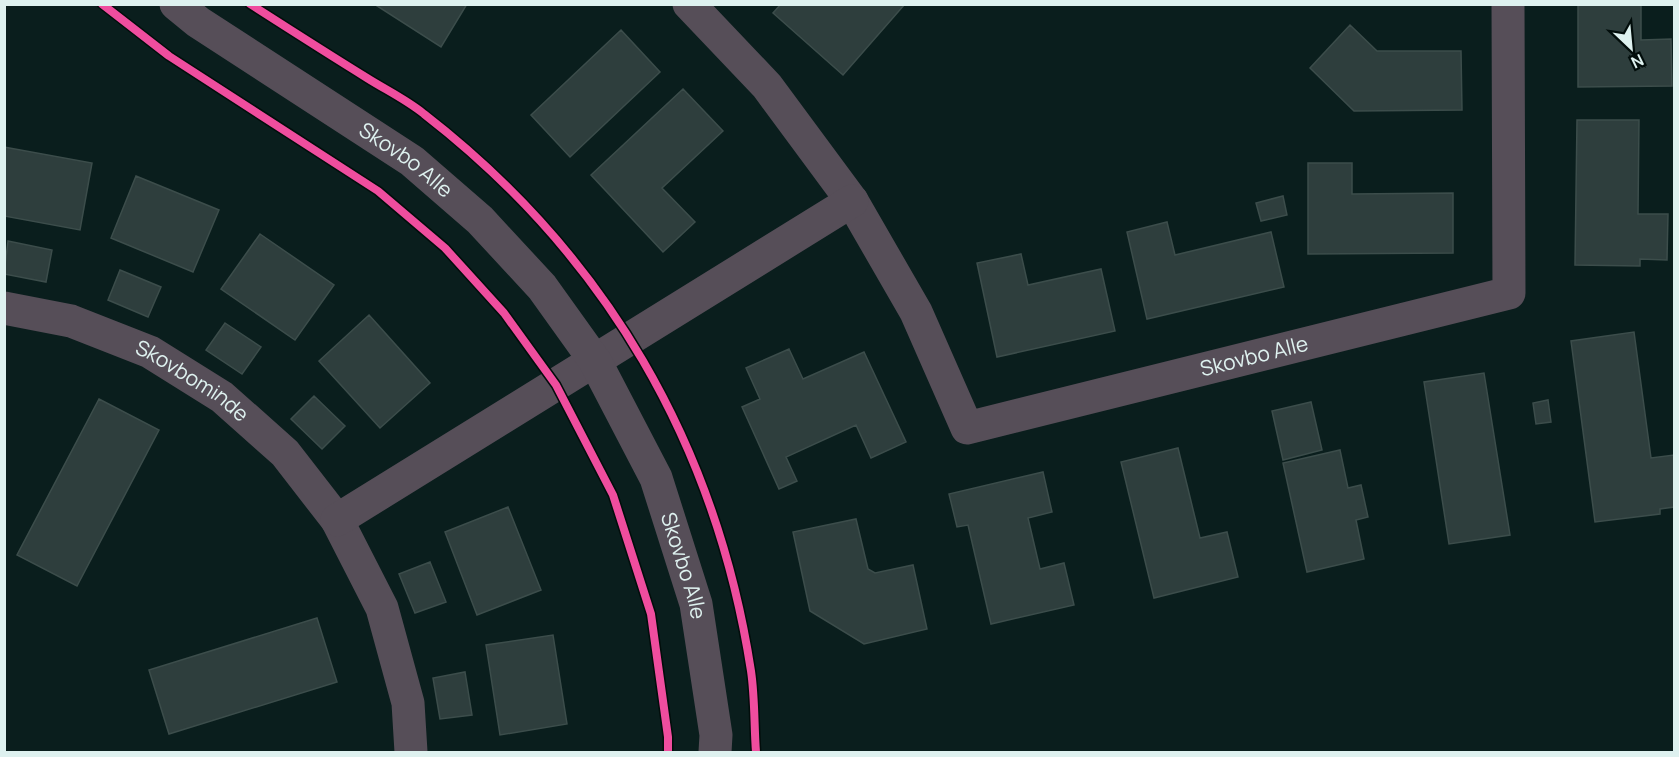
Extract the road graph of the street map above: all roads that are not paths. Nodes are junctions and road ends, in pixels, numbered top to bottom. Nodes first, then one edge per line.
1 (176, 4) edge
2 (689, 4) edge
3 (1508, 4) edge
4 (852, 201) junction
5 (4, 308) edge
6 (595, 360) junction
7 (337, 520) junction
8 (411, 753) edge
9 (715, 753) edge

1 - 6 street, Skovbo Alle
2 - 4 street, Skovbo Alle
3 - 4 street, Skovbo Alle
4 - 6 street
5 - 7 street, Skovbominde
6 - 7 street
6 - 9 street, Skovbo Alle
7 - 8 street, Skovbominde

